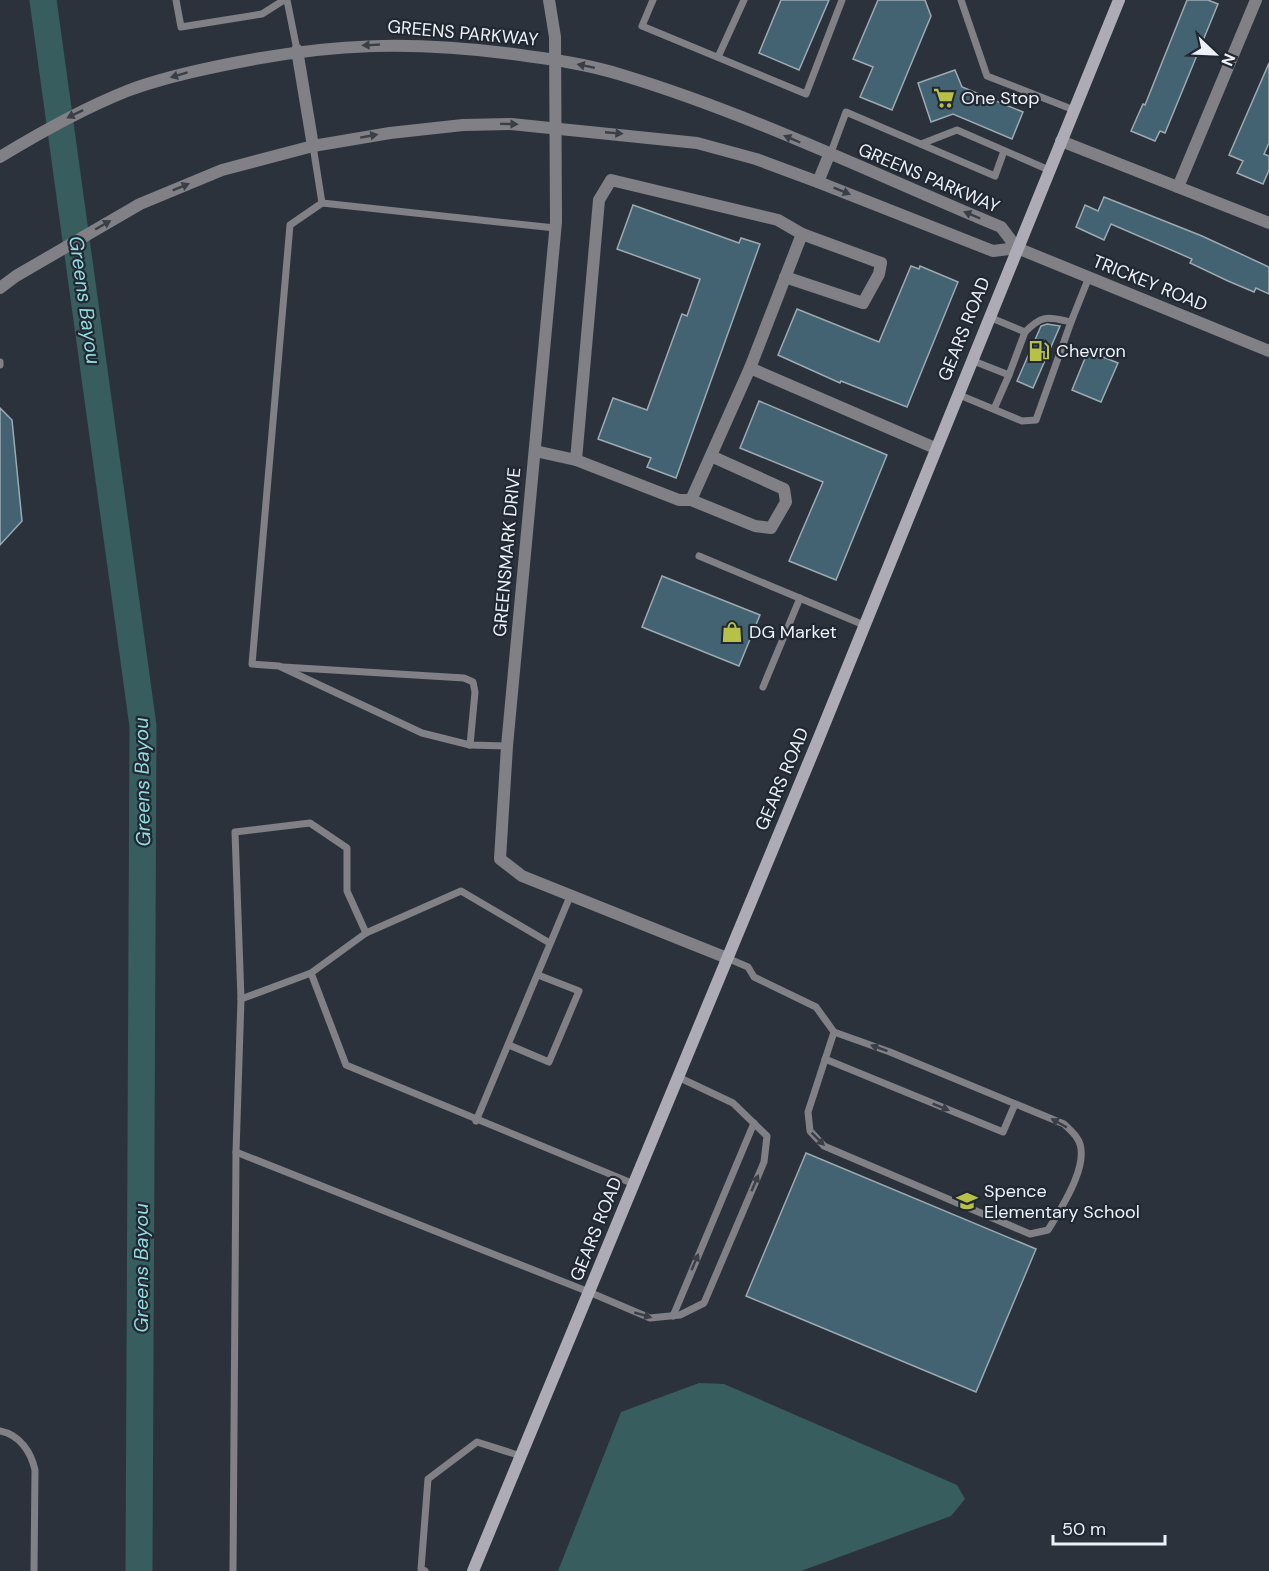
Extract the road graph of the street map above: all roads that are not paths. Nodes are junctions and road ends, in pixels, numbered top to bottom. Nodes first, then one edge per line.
1 (176, 0) edge
2 (285, 0) edge
3 (549, 0) edge
4 (652, 0) edge
5 (744, 0) edge
6 (842, 0) edge
7 (961, 0) edge
8 (1119, 0) edge
9 (1256, 0) edge
10 (297, 50) junction
11 (718, 57) junction
12 (555, 60) junction
13 (1074, 110) junction
14 (555, 128) junction
15 (1061, 141) junction
16 (921, 144) junction
17 (313, 146) junction
18 (1004, 151) junction
19 (830, 155) junction
20 (0, 157) edge
21 (1049, 170) junction
22 (818, 182) junction
23 (1178, 188) junction
24 (322, 203) junction
25 (1269, 223) edge
26 (555, 228) junction
27 (802, 234) junction
28 (1017, 248) junction
29 (785, 277) junction
30 (1089, 277) junction
31 (0, 288) edge
32 (989, 317) junction
33 (1071, 322) junction
34 (1025, 332) junction
35 (1269, 351) edge
36 (971, 360) junction
37 (750, 368) junction
38 (1009, 375) junction
39 (957, 394) junction
40 (994, 410) junction
41 (935, 448) junction
42 (535, 451) junction
43 (711, 456) junction
44 (576, 459) junction
45 (691, 500) junction
46 (699, 556) dead end
47 (800, 598) junction
48 (864, 625) junction
49 (279, 666) junction
50 (764, 687) dead end
51 (470, 745) junction
52 (507, 746) junction
53 (571, 894) junction
54 (366, 933) junction
55 (549, 942) junction
56 (727, 958) junction
57 (311, 973) junction
58 (538, 975) junction
59 (241, 999) junction
60 (834, 1032) junction
61 (509, 1045) junction
62 (825, 1059) junction
63 (678, 1077) junction
64 (1015, 1104) junction
65 (476, 1121) junction
66 (754, 1123) junction
67 (236, 1152) junction
68 (634, 1185) junction
69 (589, 1292) junction
70 (673, 1316) junction
71 (0, 1431) edge
72 (521, 1456) junction
73 (34, 1571) edge
74 (233, 1571) edge
75 (425, 1571) edge
76 (473, 1571) edge

1 - 2 lane
2 - 10 lane
3 - 12 street, GREENSMARK DRIVE
4 - 11 lane
5 - 11 lane
6 - 11 lane
7 - 13 lane
8 - 13 main road, GEARS ROAD
9 - 23 street
12 -> 10 street, GREENS PARKWAY
10 - 17 street
10 -> 20 street, GREENS PARKWAY
12 - 14 street, GREENSMARK DRIVE
19 -> 12 street, GREENS PARKWAY
13 - 15 main road, GEARS ROAD
17 -> 14 street
14 -> 22 street
14 - 26 street, GREENSMARK DRIVE
15 - 21 main road, GEARS ROAD
15 - 23 street
16 - 18 lane
16 - 18 lane
16 - 19 lane
17 - 24 lane
31 -> 17 street
18 - 21 lane
19 - 22 street
28 -> 19 street, GREENS PARKWAY
21 - 28 main road, GEARS ROAD
22 -> 28 street
23 - 25 street
24 - 26 lane
24 - 49 lane
26 - 42 street, GREENSMARK DRIVE
27 - 29 street
27 - 29 street
27 - 44 street
28 - 30 street, TRICKEY ROAD
28 - 32 main road, GEARS ROAD
29 - 37 street
30 - 33 lane
30 - 35 street, TRICKEY ROAD
32 - 34 lane
32 - 36 main road, GEARS ROAD
33 - 34 lane
33 - 40 lane
34 - 38 lane
36 - 38 lane
36 - 39 main road, GEARS ROAD
37 - 41 street
37 - 43 street
38 - 40 lane
39 - 40 lane
39 - 41 main road, GEARS ROAD
41 - 48 main road, GEARS ROAD
42 - 44 street
42 - 52 street, GREENSMARK DRIVE
43 - 45 street
43 - 45 street
44 - 45 street
46 - 47 lane
47 - 48 lane
47 - 50 lane
48 - 56 main road, GEARS ROAD
49 - 51 lane
49 - 51 lane
51 - 52 lane
52 - 53 street, GREENSMARK DRIVE
53 - 55 lane
53 - 56 street, GREENSMARK DRIVE
54 - 55 lane
54 - 57 lane
54 - 59 lane
55 - 58 lane
56 - 60 lane
56 - 63 main road, GEARS ROAD
57 - 59 lane
57 - 65 lane
58 - 61 lane
58 - 61 lane
59 - 67 lane
60 - 62 lane
64 -> 60 lane
61 - 65 lane
62 -> 64 lane
62 -> 64 lane
63 - 66 lane
63 - 68 main road, GEARS ROAD
65 - 68 lane
70 -> 66 lane
70 -> 66 lane
67 - 69 lane
67 - 74 lane
68 - 69 main road, GEARS ROAD
69 -> 70 lane
69 - 72 main road, GEARS ROAD
71 - 73 lane
72 - 75 lane
72 - 76 main road, GEARS ROAD

